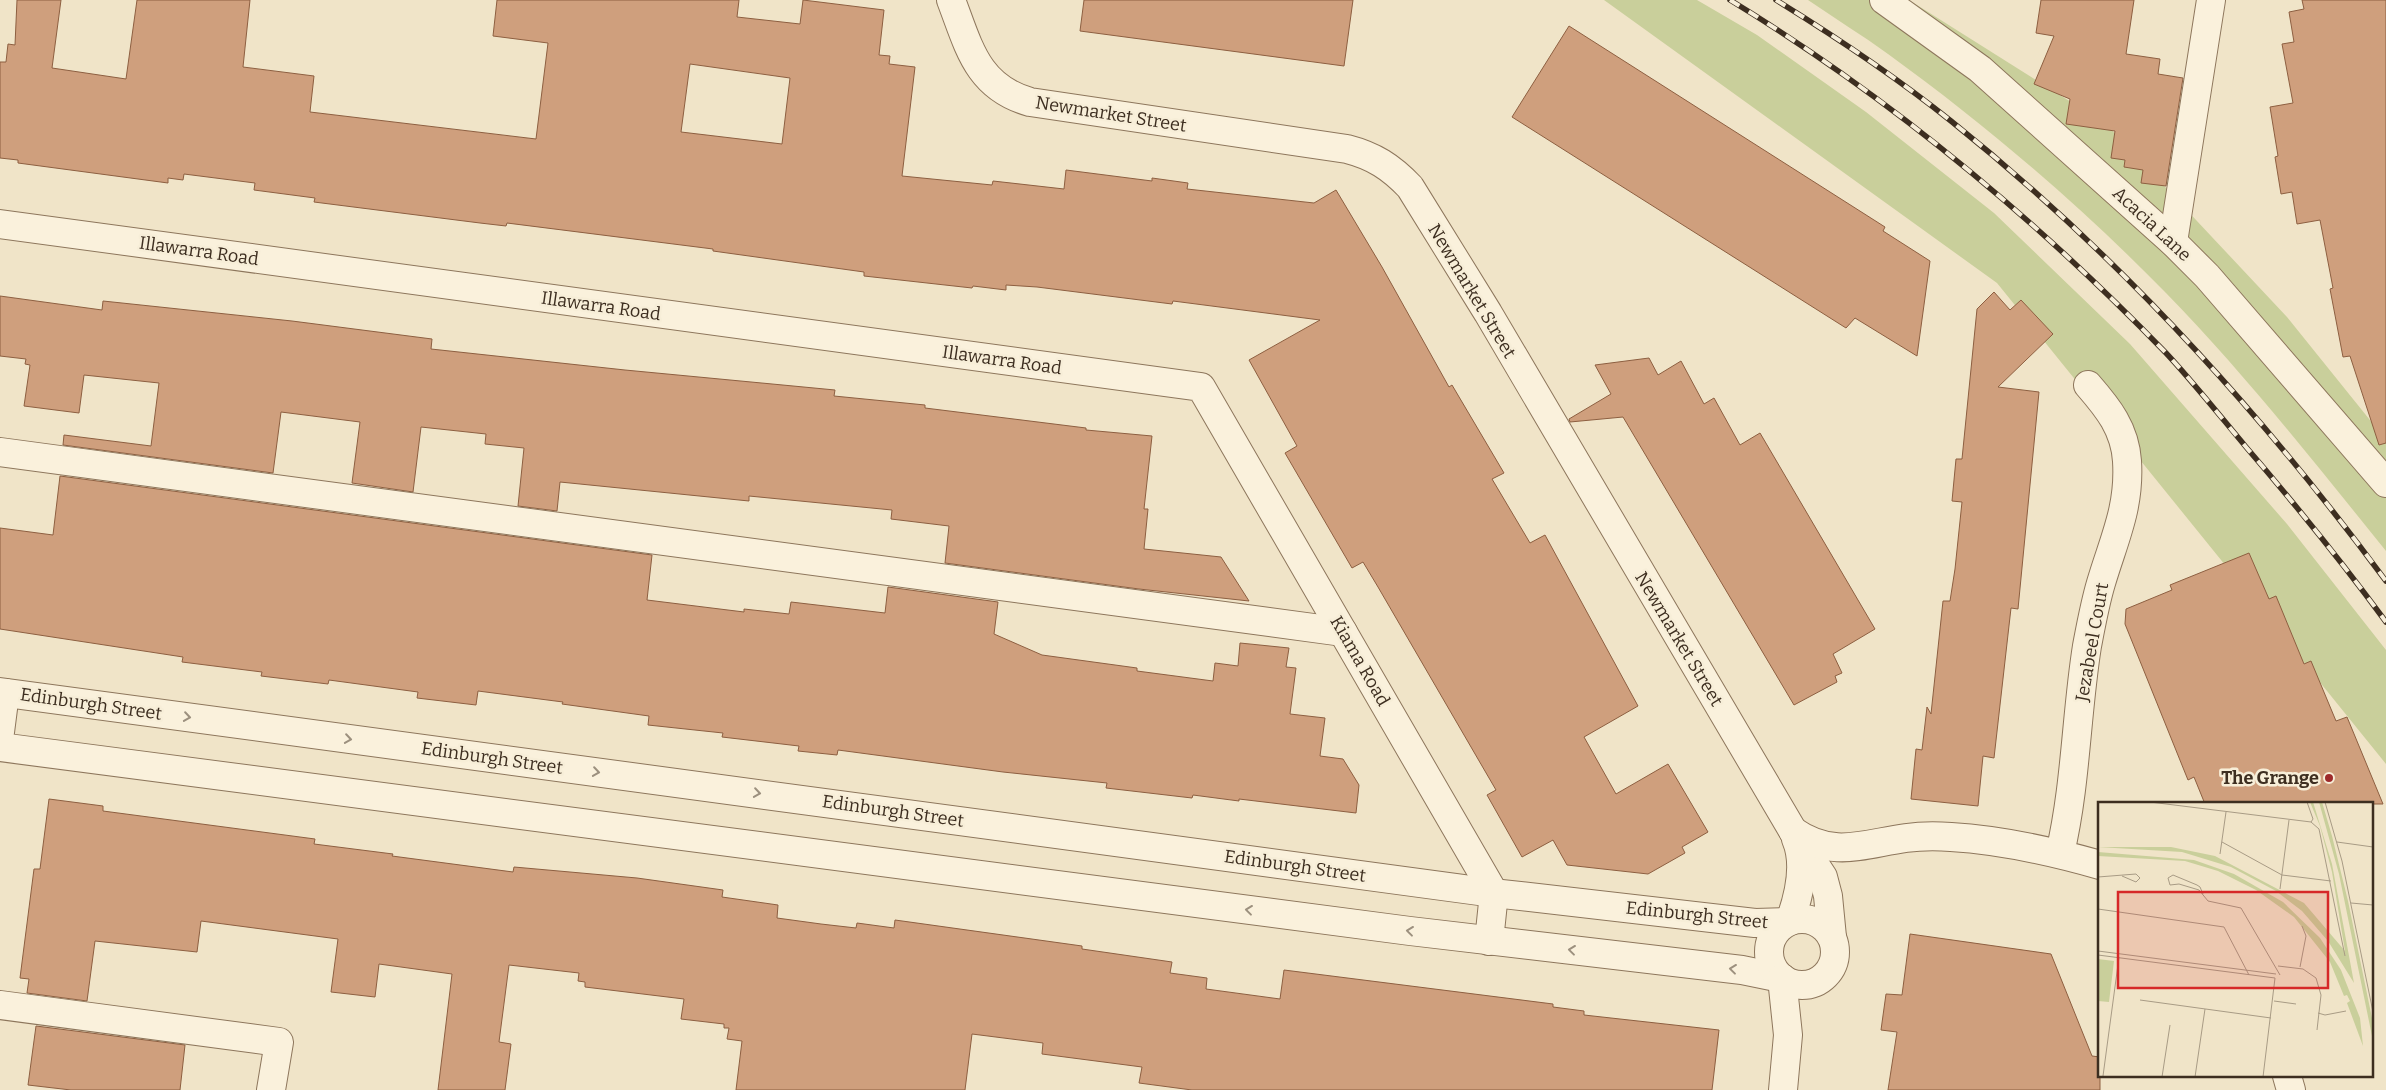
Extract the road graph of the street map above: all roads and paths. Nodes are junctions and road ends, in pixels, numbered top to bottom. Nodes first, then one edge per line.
1 (1884, 0) edge
2 (2211, 0) edge
3 (952, 8) edge
4 (0, 224) edge
5 (2173, 242) junction
6 (2088, 385) dead end
7 (1201, 387) joint
8 (0, 452) edge
9 (2386, 483) edge
10 (1343, 632) junction
11 (2, 693) edge
12 (0, 732) edge
13 (0, 747) edge
14 (1793, 831) junction
15 (1889, 841) junction
16 (2060, 853) junction
17 (2098, 864) edge
18 (1494, 893) junction
19 (1828, 896) junction
20 (1789, 922) junction
21 (1832, 937) junction
22 (1489, 941) junction
23 (1826, 974) junction
24 (1782, 978) junction
25 (0, 1005) edge
26 (1784, 1083) edge
27 (271, 1090) edge

1 - 5 street, Acacia Lane
2 - 5 street
3 - 14 street, Newmarket Street
4 - 7 street, Illawarra Road
5 - 9 street, Acacia Lane
6 - 16 street, Jezabeel Court
7 - 10 street, Kiama Road
8 - 10 street
10 - 18 street, Kiama Road
11 - 12 street
11 -> 18 street, Edinburgh Street
22 -> 13 street
14 - 15 street
14 - 19 street, Newmarket Street
14 - 20 street, Newmarket Street
15 - 16 street
15 - 19 street
16 - 17 street
18 - 20 street, Edinburgh Street
18 - 22 street
19 - 21 street, Newmarket Street
20 - 21 street
20 - 24 street
21 - 23 street
24 -> 22 street
23 - 24 street
23 - 26 street
24 - 26 street
25 - 27 street

